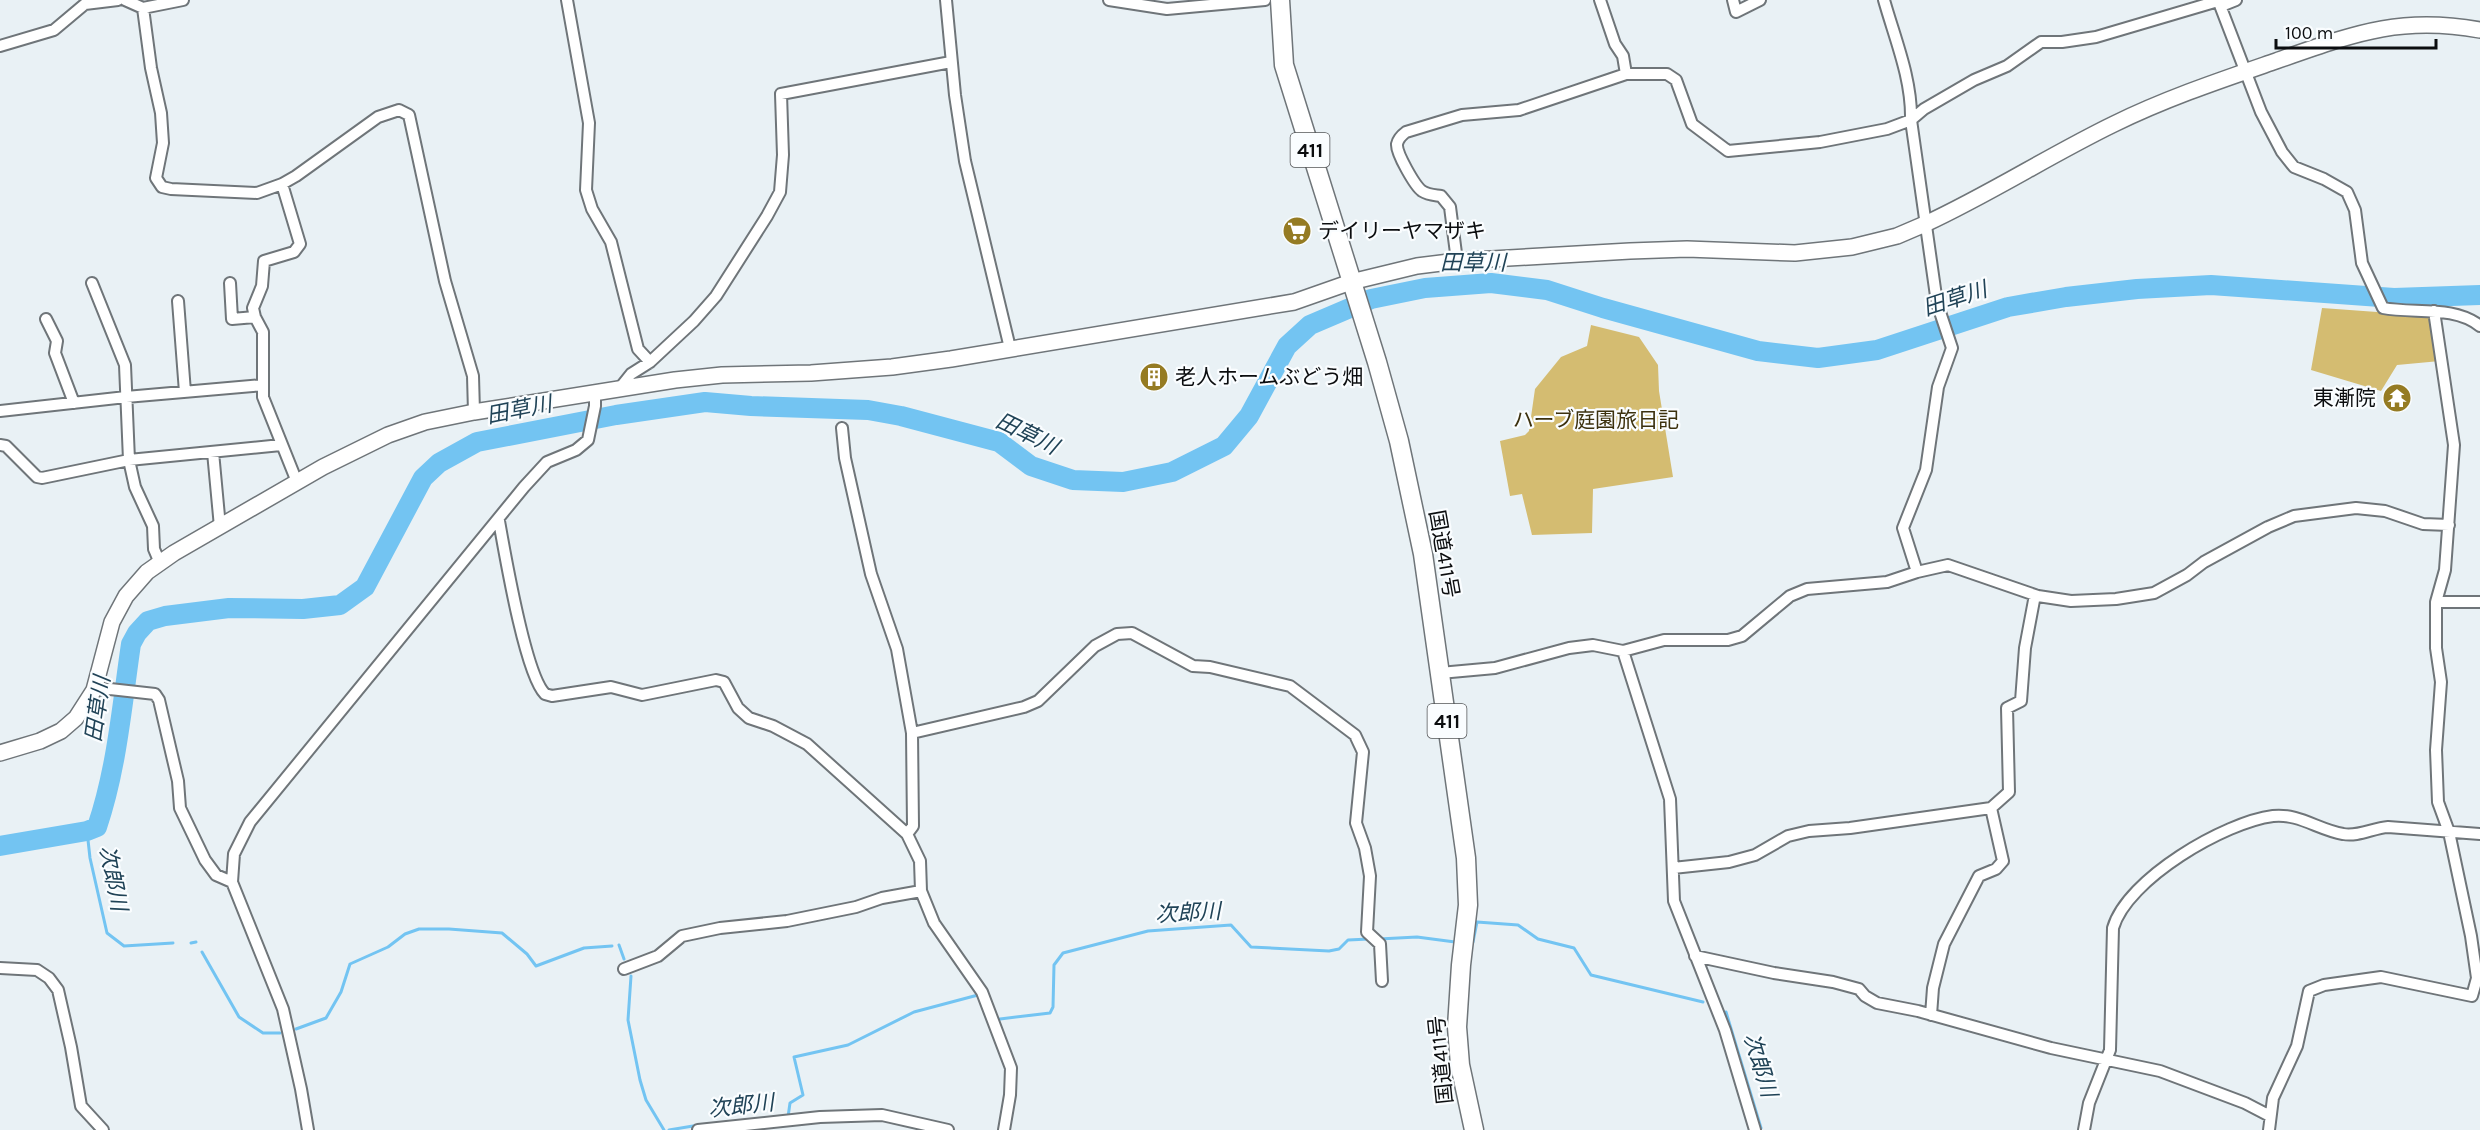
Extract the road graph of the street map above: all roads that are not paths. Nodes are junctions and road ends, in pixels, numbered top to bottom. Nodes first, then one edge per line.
1 (118, 0) edge
2 (125, 0) edge
3 (183, 0) edge
4 (567, 0) edge
5 (946, 0) edge
6 (1109, 0) edge
7 (1265, 0) edge
8 (1280, 0) edge
9 (1600, 0) edge
10 (1733, 0) edge
11 (1760, 0) edge
12 (1884, 0) edge
13 (2236, 0) edge
14 (2219, 2) edge
15 (143, 8) junction
16 (2480, 30) edge
17 (0, 46) edge
18 (951, 62) junction
19 (2245, 72) junction
20 (1626, 74) junction
21 (1911, 120) junction
22 (282, 184) junction
23 (1925, 224) junction
24 (1457, 261) junction
25 (92, 283) dead end
26 (230, 283) dead end
27 (1353, 289) junction
28 (178, 301) dead end
29 (2434, 311) junction
30 (255, 318) junction
31 (46, 319) dead end
32 (2480, 326) edge
33 (1010, 348) junction
34 (650, 362) junction
35 (263, 385) junction
36 (619, 389) junction
37 (185, 392) junction
38 (126, 397) junction
39 (595, 399) junction
40 (74, 403) junction
41 (0, 411) edge
42 (474, 412) junction
43 (842, 428) dead end
44 (0, 445) edge
45 (281, 445) junction
46 (213, 452) junction
47 (129, 460) junction
48 (297, 482) junction
49 (499, 521) junction
50 (2449, 525) junction
51 (219, 527) junction
52 (160, 563) junction
53 (1917, 572) junction
54 (2035, 595) junction
55 (2436, 602) junction
56 (2480, 602) edge
57 (1623, 651) junction
58 (1440, 673) junction
59 (94, 690) junction
60 (912, 733) junction
61 (0, 753) edge
62 (1991, 808) junction
63 (2449, 832) junction
64 (907, 834) junction
65 (2480, 834) edge
66 (1673, 868) junction
67 (232, 882) junction
68 (921, 891) junction
69 (1695, 956) junction
70 (0, 968) edge
71 (624, 969) dead end
72 (2479, 978) edge
73 (1382, 981) dead end
74 (1931, 1015) junction
75 (2106, 1060) junction
76 (2270, 1116) junction
77 (103, 1130) edge
78 (308, 1130) edge
79 (698, 1130) edge
80 (948, 1130) edge
81 (1004, 1130) edge
82 (1474, 1130) edge
83 (1755, 1130) edge
84 (2084, 1130) edge
85 (2269, 1130) edge

1 - 17 street
2 - 15 street
3 - 15 street
4 - 34 street
5 - 18 street
6 - 7 street
8 - 27 highway, 国道411号 / 411
9 - 20 street
10 - 11 street
12 - 21 street
13 - 14 street
14 - 19 street
14 - 21 street
15 - 22 street
16 - 19 street
18 - 33 street
18 - 34 street
19 - 23 street
19 - 29 street
20 - 21 street
20 - 24 street
21 - 23 street
22 - 30 street
22 - 42 street
23 - 24 street
23 - 53 street
24 - 27 street
25 - 38 street
26 - 30 street
27 - 33 street
27 - 58 highway, 国道411号 / 411
28 - 37 street
29 - 32 street
29 - 50 street
30 - 35 street
31 - 40 street
33 - 36 street
34 - 36 street
35 - 37 street
35 - 45 street
36 - 39 street
37 - 38 street
38 - 40 street
38 - 47 street
39 - 42 street
39 - 49 street
40 - 41 street
42 - 48 street
43 - 60 street
44 - 47 street
45 - 46 street
45 - 48 street
46 - 47 street
46 - 51 street
47 - 52 street
48 - 51 street
49 - 64 street
49 - 67 street
50 - 54 street
50 - 55 street
51 - 52 street
52 - 59 street
53 - 54 street
53 - 57 street
54 - 62 street
55 - 56 street
55 - 63 street
57 - 58 street
57 - 66 street
58 - 82 highway, 国道411号 / 411
59 - 61 street
59 - 67 street
60 - 64 street
60 - 73 street
62 - 66 street
62 - 74 street
63 - 65 street
63 - 72 street
63 - 75 street
64 - 68 street
66 - 69 street
67 - 78 street
68 - 71 street
68 - 81 street
69 - 74 street
69 - 83 street
70 - 77 street
72 - 76 street
74 - 75 street
75 - 76 street
75 - 84 street
76 - 85 street
79 - 80 street

